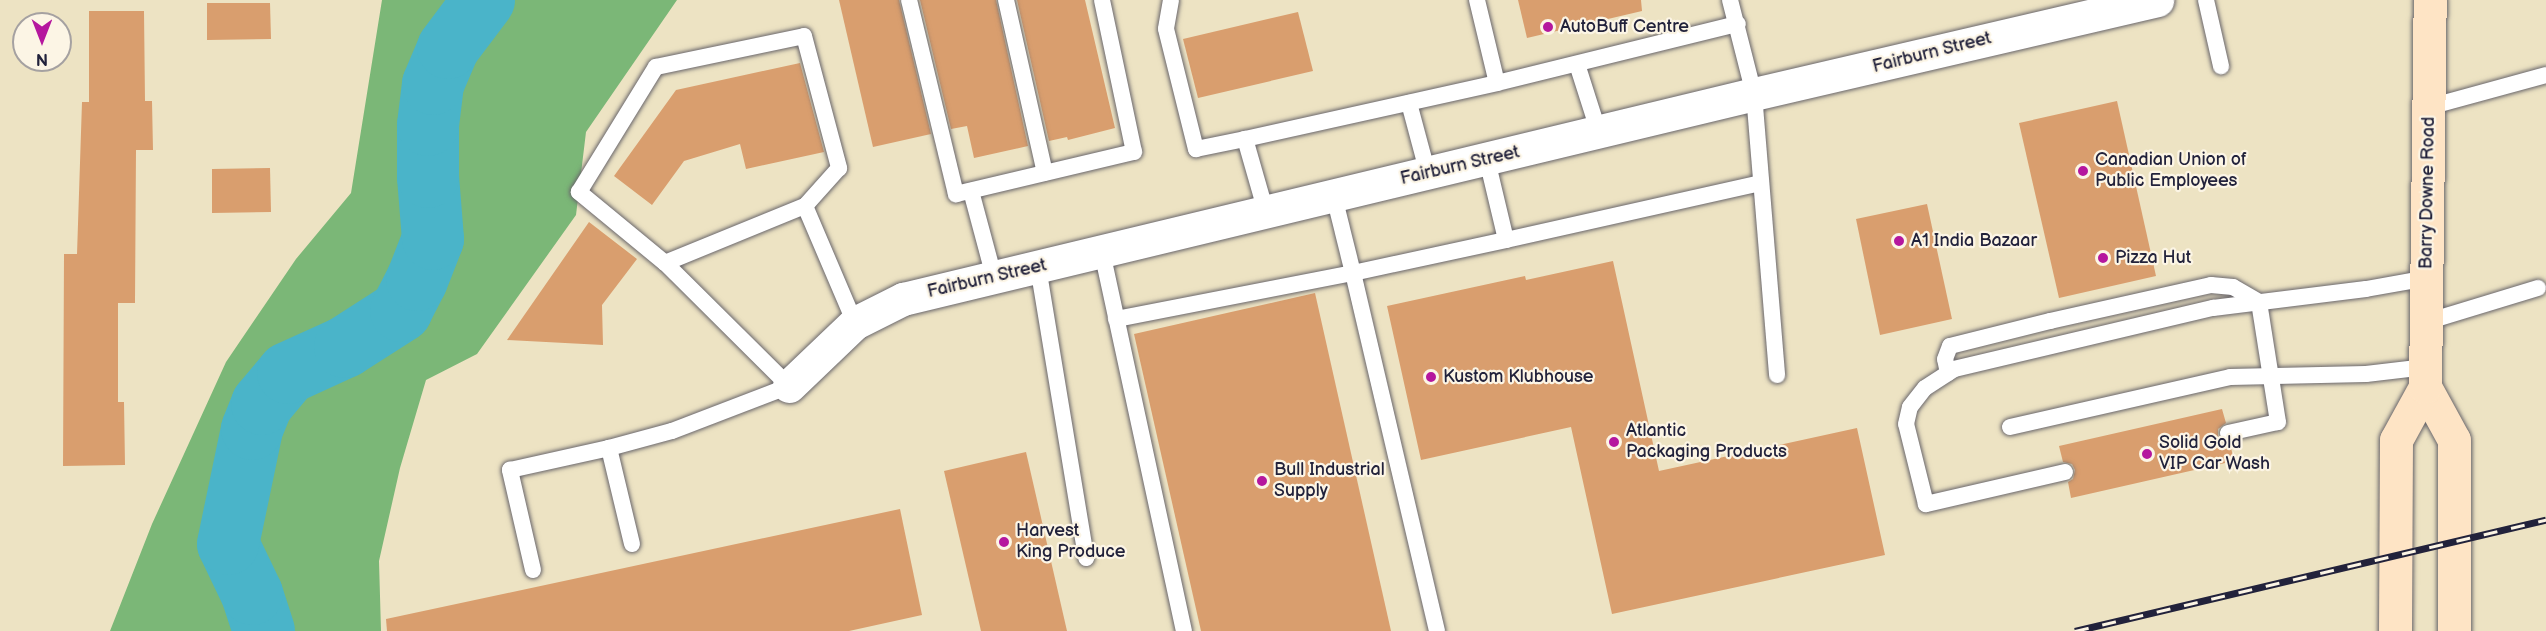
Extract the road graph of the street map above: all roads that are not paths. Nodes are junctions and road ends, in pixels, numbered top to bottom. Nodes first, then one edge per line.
1 (909, 0) edge
2 (1006, 0) edge
3 (1102, 0) edge
4 (1171, 0) edge
5 (1477, 0) edge
6 (1730, 0) edge
7 (2157, 0) edge
8 (2206, 0) edge
9 (2430, 0) edge
10 (1738, 24) junction
11 (1577, 64) junction
12 (2221, 66) dead end
13 (2546, 75) edge
14 (1497, 83) junction
15 (1754, 94) junction
16 (1409, 103) junction
17 (2429, 107) junction
18 (1599, 133) junction
19 (1245, 139) junction
20 (1487, 160) junction
21 (1046, 173) junction
22 (1428, 174) junction
23 (1761, 183) junction
24 (971, 191) junction
25 (1334, 196) junction
26 (806, 206) junction
27 (1266, 212) junction
28 (1506, 240) junction
29 (1102, 252) junction
30 (665, 263) junction
31 (1038, 267) junction
32 (1353, 273) junction
33 (994, 277) junction
34 (2427, 278) junction
35 (2538, 288) dead end
36 (2259, 302) junction
37 (1116, 319) junction
38 (2426, 322) junction
39 (855, 323) junction
40 (1948, 373) junction
41 (1777, 375) dead end
42 (2271, 376) junction
43 (2425, 377) junction
44 (789, 386) junction
45 (2010, 427) dead end
46 (2228, 433) dead end
47 (609, 448) junction
48 (2065, 472) dead end
49 (632, 544) dead end
50 (1086, 558) dead end
51 (533, 570) dead end
52 (1184, 631) edge
53 (1437, 631) edge
54 (2395, 631) edge
55 (2454, 631) edge

1 - 24 lane
2 - 21 lane
3 - 21 lane
4 - 19 lane
5 - 14 lane
6 - 10 lane
7 - 15 street, Fairburn Street
8 - 12 lane
9 - 17 main road, Barry Downe Road
10 - 11 lane
10 - 15 lane
11 - 14 lane
11 - 18 lane
13 - 17 lane
14 - 16 lane
15 - 18 street, Fairburn Street
15 - 23 lane
16 - 19 lane
16 - 22 lane
17 - 34 main road, Barry Downe Road
18 - 20 street, Fairburn Street
19 - 27 lane
20 - 22 street, Fairburn Street
20 - 28 lane
21 - 24 lane
22 - 25 street, Fairburn Street
23 - 28 lane
23 - 41 lane
24 - 33 lane
25 - 27 street, Fairburn Street
25 - 32 lane
26 - 30 lane
26 - 30 lane
26 - 39 lane
27 - 29 street, Fairburn Street
28 - 32 lane
29 - 31 street, Fairburn Street
29 - 37 lane
30 - 44 lane
31 - 33 street, Fairburn Street
31 - 50 lane
32 - 37 lane
32 - 53 lane
33 - 39 street, Fairburn Street
34 - 36 lane
34 - 38 main road, Barry Downe Road
35 - 38 lane
36 - 40 lane
36 - 40 lane
36 - 42 lane
37 - 52 lane
38 - 43 main road, Barry Downe Road
39 - 44 street, Fairburn Street
40 - 48 lane
42 - 43 lane
42 - 45 lane
42 - 46 lane
43 - 54 main road, Barry Downe Road
43 - 55 main road, Barry Downe Road
44 - 47 lane
47 - 49 lane
47 - 51 lane

